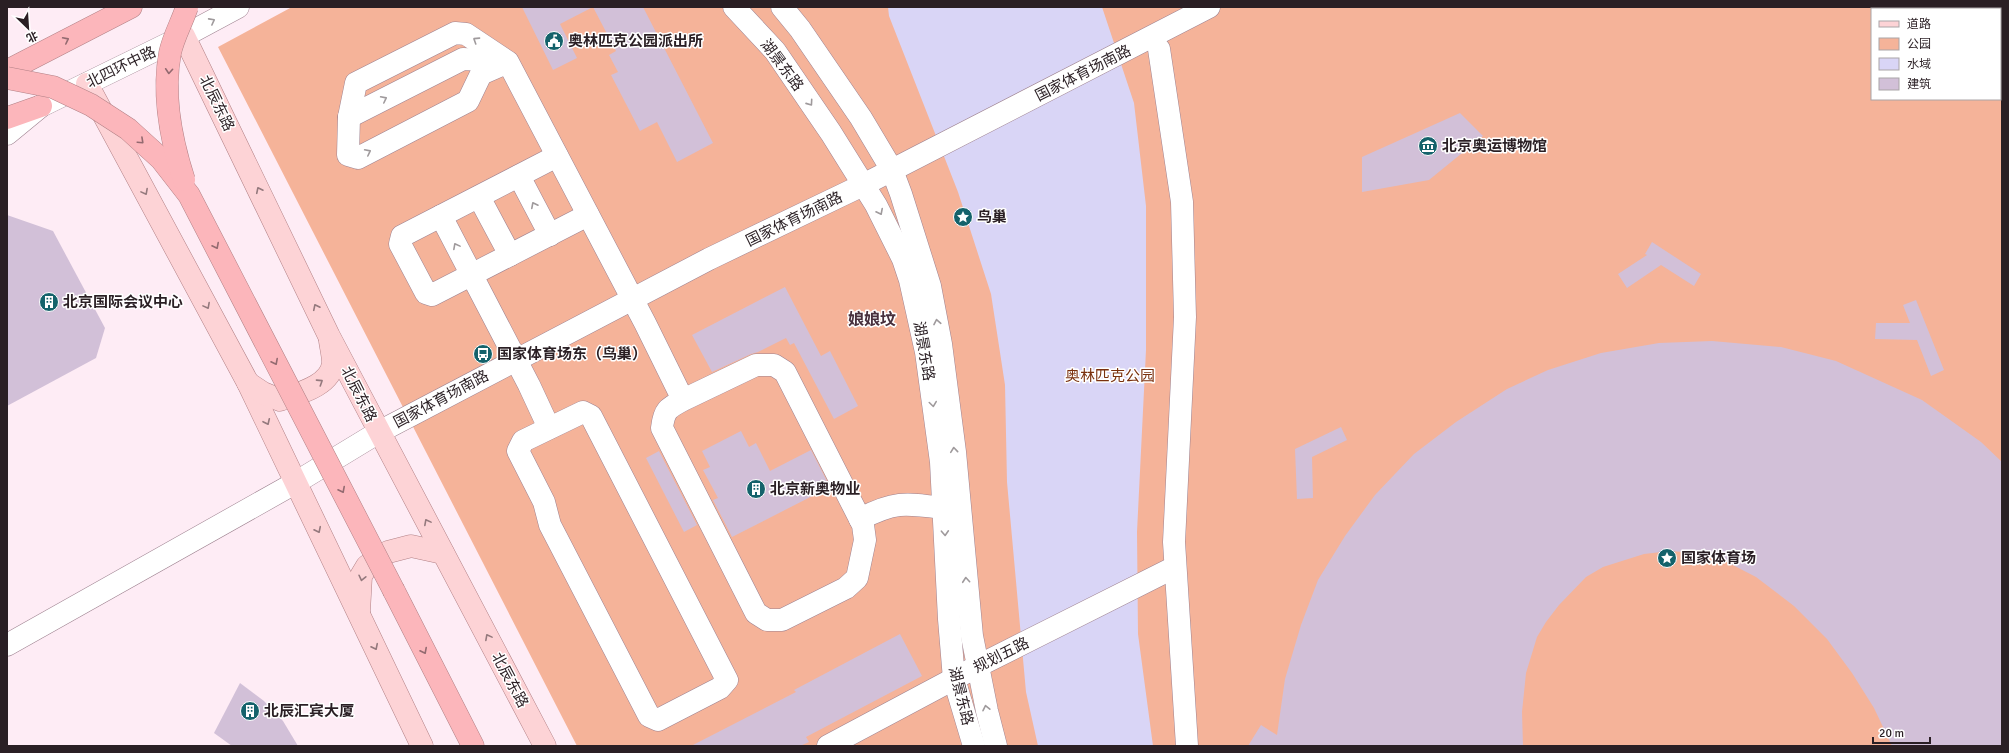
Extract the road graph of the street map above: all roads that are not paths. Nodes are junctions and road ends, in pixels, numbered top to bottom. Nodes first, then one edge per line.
1 (131, 7) edge
2 (187, 7) edge
3 (238, 7) edge
4 (734, 7) edge
5 (782, 7) edge
6 (1209, 7) edge
7 (184, 36) junction
8 (1159, 49) dead end
9 (508, 62) junction
10 (7, 71) edge
11 (7, 78) edge
12 (87, 84) junction
13 (40, 106) junction
14 (7, 118) edge
15 (7, 134) edge
16 (557, 156) junction
17 (892, 170) junction
18 (519, 176) junction
19 (864, 185) junction
20 (189, 195) junction
21 (478, 197) junction
22 (588, 215) junction
23 (441, 216) junction
24 (550, 235) junction
25 (510, 255) junction
26 (472, 275) junction
27 (632, 300) junction
28 (330, 336) junction
29 (517, 360) junction
30 (248, 383) junction
31 (683, 400) junction
32 (549, 428) junction
33 (379, 432) junction
34 (295, 483) junction
35 (943, 508) junction
36 (860, 519) junction
37 (443, 553) junction
38 (1174, 567) junction
39 (359, 614) junction
40 (7, 645) edge
41 (978, 666) junction
42 (954, 679) junction
43 (422, 746) edge
44 (473, 746) edge
45 (545, 746) edge
46 (828, 746) edge
47 (974, 746) edge
48 (996, 746) edge
49 (1187, 746) edge

10 -> 1 highway
2 -> 20 highway, bridge
7 -> 3 street, 北四环中路
4 -> 19 street, 湖景东路
5 - 17 street, 湖景东路
6 - 17 street, 国家体育场南路
7 - 12 street, 北四环中路
28 -> 7 main road, 北辰东路
8 - 38 street
9 -> 9 street
9 - 16 street
11 -> 20 highway, bridge
12 - 13 street, 北四环中路
12 -> 30 main road
13 - 14 highway
13 - 15 street, 北四环中路
16 - 18 street
16 - 22 street
17 - 19 street, 国家体育场南路
41 -> 17 street, 湖景东路
18 - 21 street
24 -> 18 street
19 - 27 street, 国家体育场南路
19 -> 35 street, 湖景东路
20 -> 44 highway, bridge
21 - 23 street
21 - 25 street
22 - 24 street
22 - 27 street
26 -> 23 street
23 - 26 street
24 - 25 street
25 - 26 street
26 - 29 street
27 - 29 street, 国家体育场南路
27 - 31 street
30 -> 28 main road
28 - 33 main road, 北辰东路
29 - 32 street
29 - 33 street, 国家体育场南路
30 -> 34 main road
31 - 36 street
31 - 36 street
32 - 32 street
33 - 34 street, 国家体育场南路
37 -> 33 main road, 北辰东路
34 -> 39 main road
34 - 40 street, 国家体育场南路
35 - 36 street
35 -> 42 street, 湖景东路
37 -> 39 main road
45 -> 37 main road, 北辰东路
38 - 41 street, 规划五路
38 - 49 street
39 -> 43 main road
41 - 42 street, 规划五路
48 -> 41 street, 湖景东路
42 - 46 street, 规划五路
42 - 47 street, 湖景东路

